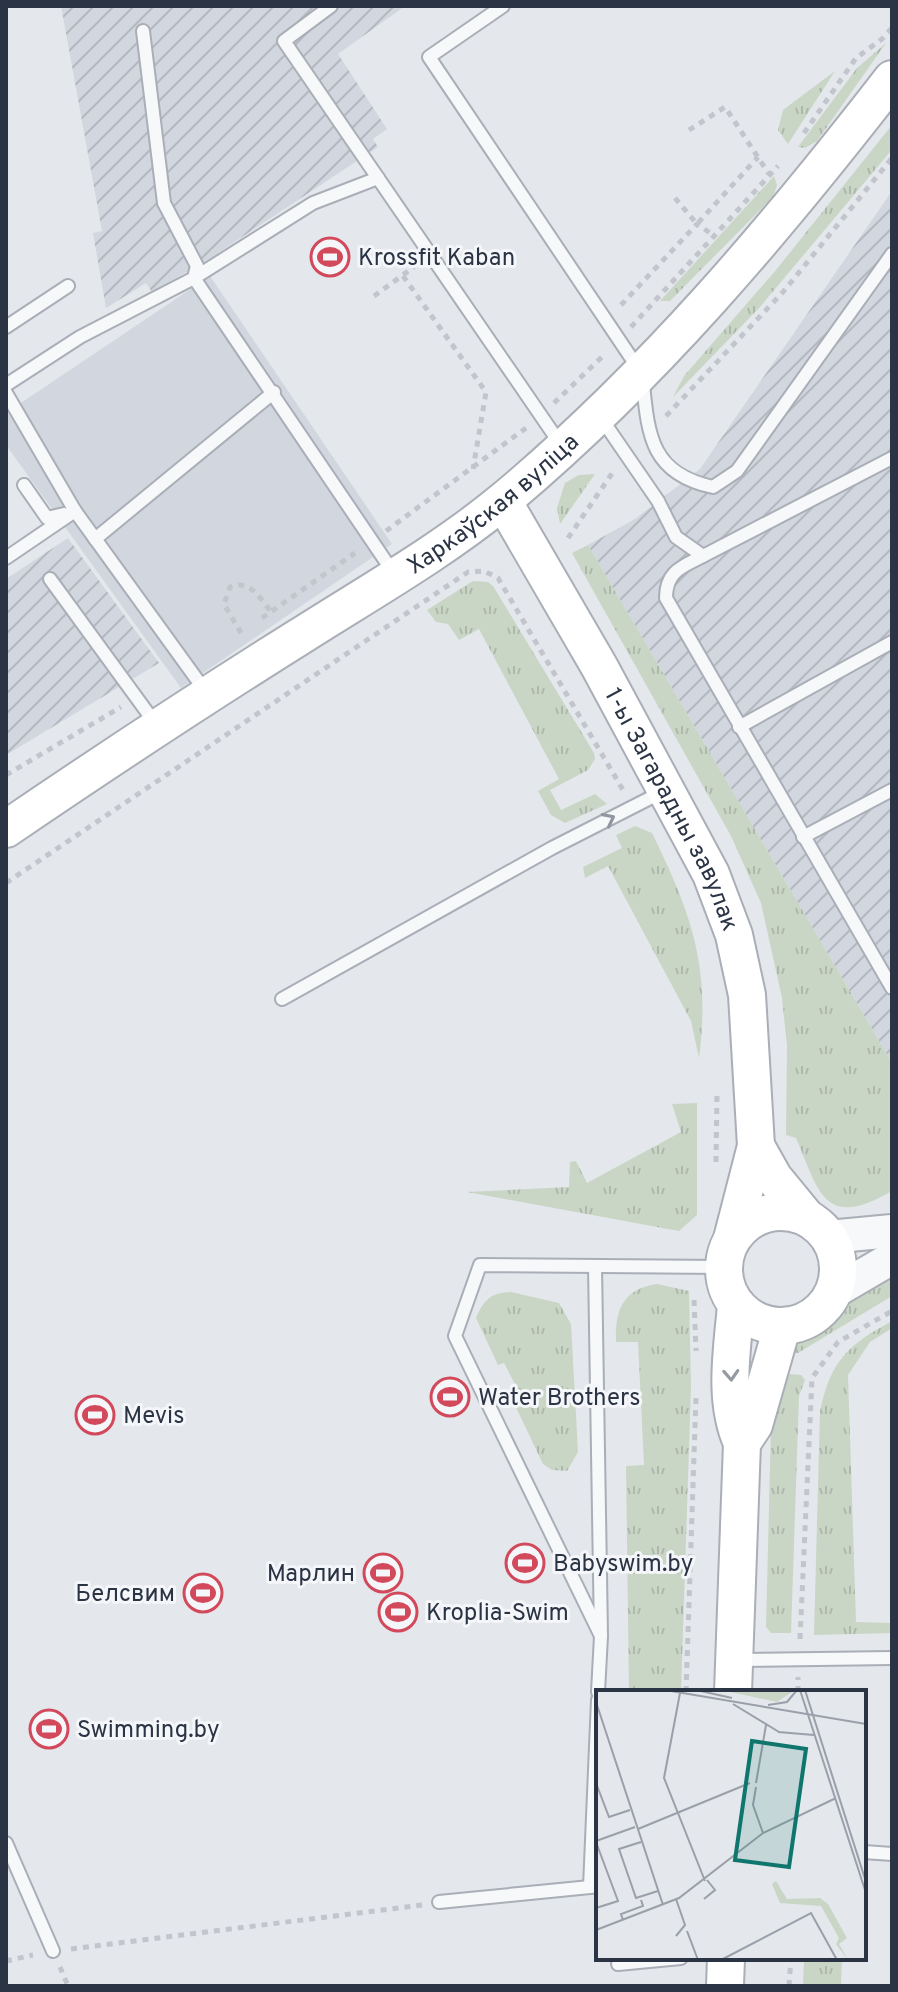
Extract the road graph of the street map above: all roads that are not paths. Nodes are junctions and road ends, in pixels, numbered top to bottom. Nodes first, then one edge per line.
1 (331, 6) edge
2 (503, 6) edge
3 (143, 31) dead end
4 (892, 79) edge
5 (378, 178) junction
6 (892, 254) edge
7 (886, 268) edge
8 (194, 278) junction
9 (68, 286) dead end
10 (6, 327) edge
11 (642, 374) junction
12 (6, 385) edge
13 (274, 392) junction
14 (6, 393) edge
15 (598, 415) junction
16 (563, 447) junction
17 (892, 458) edge
18 (24, 485) dead end
19 (503, 501) junction
20 (75, 511) junction
21 (95, 539) junction
22 (703, 556) junction
23 (6, 558) edge
24 (396, 576) junction
25 (50, 579) dead end
26 (892, 642) edge
27 (208, 694) junction
28 (157, 726) junction
29 (739, 727) junction
30 (892, 790) edge
31 (665, 791) junction
32 (6, 829) edge
33 (803, 837) junction
34 (886, 966) edge
35 (892, 988) edge
36 (282, 999) dead end
37 (756, 1146) junction
38 (817, 1227) junction
39 (892, 1231) edge
40 (728, 1253) junction
41 (892, 1258) edge
42 (595, 1266) junction
43 (834, 1292) junction
44 (736, 1306) junction
45 (782, 1327) junction
46 (742, 1443) junction
47 (601, 1636) junction
48 (892, 1658) edge
49 (733, 1676) edge
50 (598, 1690) edge
51 (596, 1793) edge
52 (6, 1843) edge
53 (866, 1852) edge
54 (892, 1854) edge
55 (594, 1886) edge
56 (439, 1902) road end
57 (53, 1951) road end
58 (660, 1960) edge
59 (726, 1960) edge
60 (618, 1964) dead end
61 (725, 1986) edge

1 - 5 lane
2 - 11 lane
3 - 8 lane
4 - 11 main road, Харкаўская вуліца
5 - 8 lane
5 - 16 lane
6 - 7 lane
7 - 11 lane
8 - 12 lane
8 - 13 lane
9 - 10 lane
11 - 15 main road, Харкаўская вуліца
13 - 21 lane
13 - 24 lane
14 - 20 lane
15 - 16 main road, Харкаўская вуліца
15 - 22 lane
16 - 19 main road, Харкаўская вуліца
17 - 22 lane
18 - 20 lane
19 - 24 main road, Харкаўская вуліца
19 - 31 main road, 1-ы Загарадны завулак
20 - 21 lane
20 - 23 lane
21 - 27 lane
22 - 29 lane
24 - 27 main road, Харкаўская вуліца
25 - 28 lane
26 - 29 lane
27 - 28 main road, Харкаўская вуліца
28 - 32 main road, Харкаўская вуліца
29 - 33 lane
30 - 33 lane
36 -> 31 lane
31 - 37 main road, 1-ы Загарадны завулак
33 - 34 lane
34 - 35 lane
37 - 38 main road, 1-ы Загарадны завулак
37 - 40 main road, 1-ы Загарадны завулак
38 - 39 street
38 - 40 main road
38 - 43 main road
40 - 42 lane
40 - 44 main road
41 - 43 street
42 - 47 lane
42 - 47 lane
43 - 45 main road
44 - 45 main road
44 -> 46 main road
45 - 46 main road
46 - 49 main road
47 - 50 lane
48 - 49 lane
51 - 55 lane
52 - 57 lane
53 - 54 lane
55 - 56 lane
58 - 60 lane
59 - 61 main road

